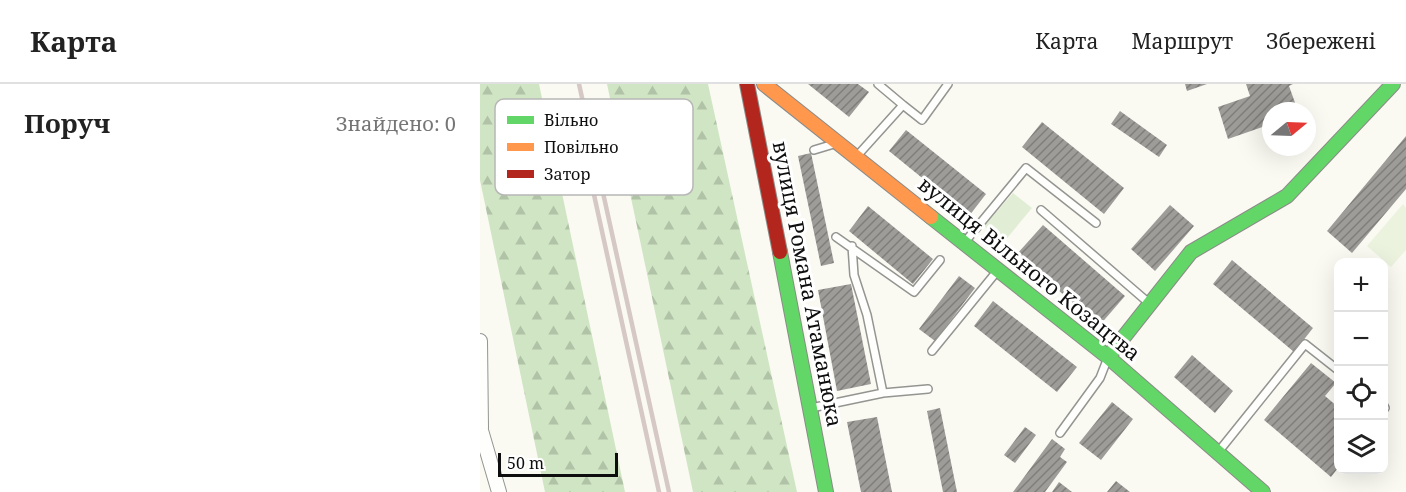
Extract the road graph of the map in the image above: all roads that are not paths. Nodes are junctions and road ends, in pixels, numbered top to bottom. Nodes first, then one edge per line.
1 (747, 84) edge
2 (764, 84) edge
3 (878, 84) edge
4 (948, 84) edge
5 (1393, 84) edge
6 (903, 105) junction
7 (837, 143) junction
8 (814, 150) dead end
9 (855, 158) junction
10 (1041, 210) dead end
11 (1096, 223) dead end
12 (836, 237) dead end
13 (964, 243) junction
14 (852, 246) junction
15 (939, 260) dead end
16 (998, 270) junction
17 (1150, 304) junction
18 (480, 341) edge
19 (932, 351) dead end
20 (1108, 357) junction
21 (1334, 367) edge
22 (928, 389) dead end
23 (883, 393) junction
24 (808, 408) junction
25 (480, 427) edge
26 (1060, 433) dead end
27 (1217, 453) junction
28 (499, 492) edge
29 (826, 492) edge
30 (1263, 492) edge

1 - 24 street, вулиця Романа Атаманюка
2 - 7 street, вулиця Вільного Козацтва
3 - 6 lane
4 - 6 lane
5 - 17 street
6 - 9 lane
7 - 8 lane
7 - 9 street, вулиця Вільного Козацтва
9 - 13 street, вулиця Вільного Козацтва
10 - 17 lane
11 - 13 lane
12 - 14 lane
13 - 16 street, вулиця Вільного Козацтва
14 - 15 lane
14 - 23 lane
16 - 19 lane
16 - 20 street, вулиця Вільного Козацтва
17 - 20 street
18 - 25 street
20 - 26 lane
20 - 27 street, вулиця Вільного Козацтва
21 - 27 lane
22 - 23 lane
23 - 24 lane
24 - 29 street, вулиця Романа Атаманюка
25 - 28 street
27 - 30 street, вулиця Вільного Козацтва

